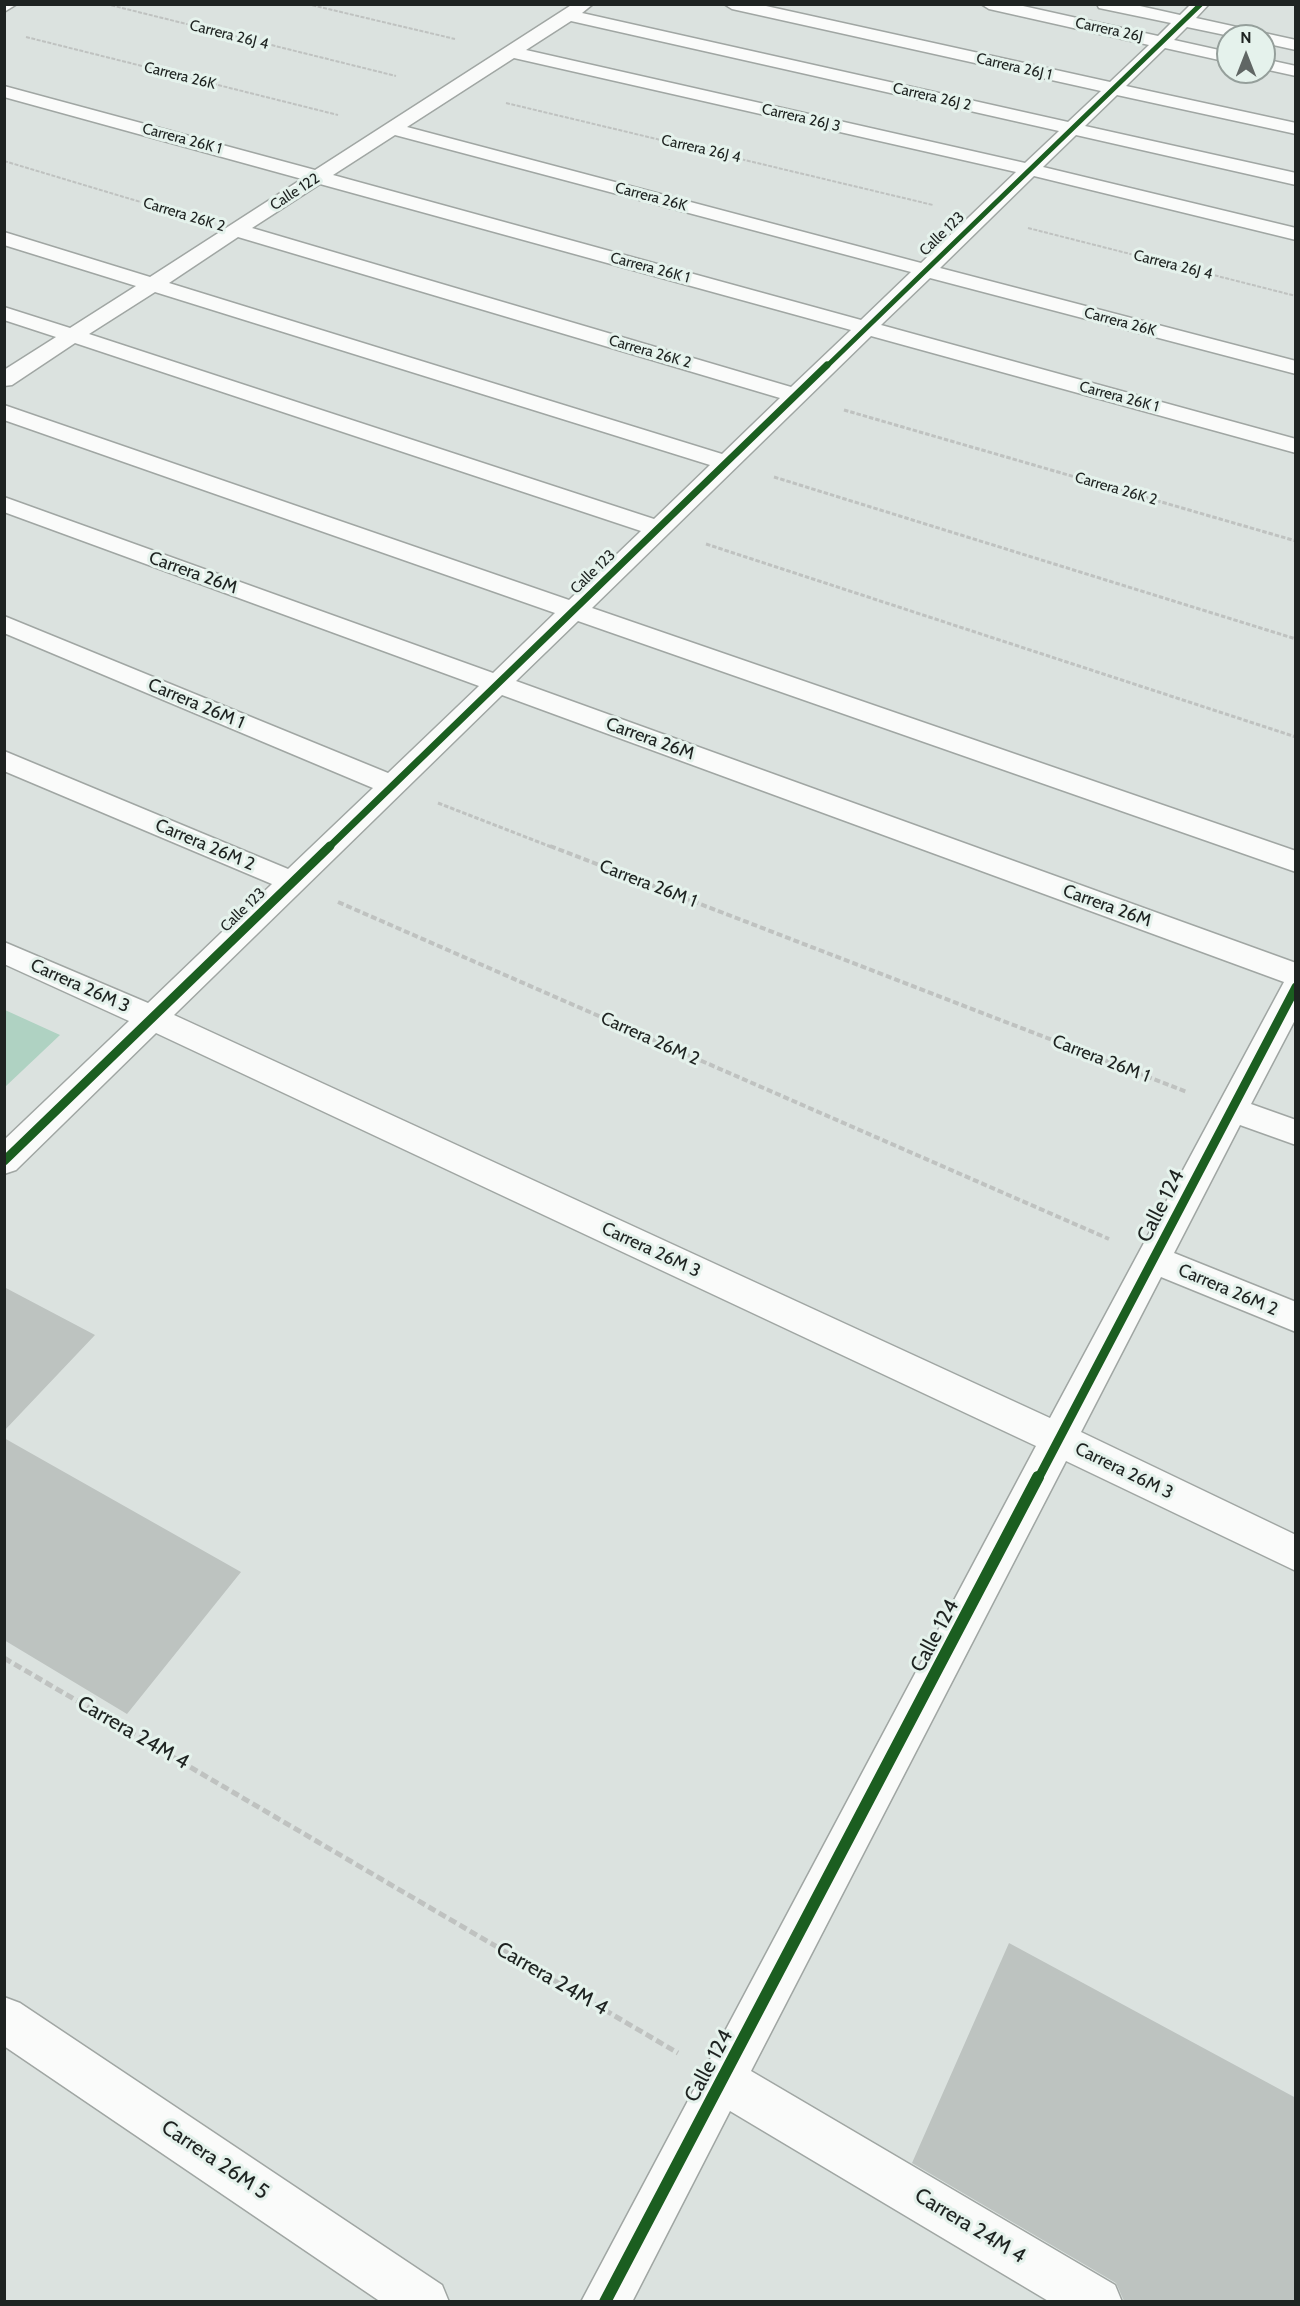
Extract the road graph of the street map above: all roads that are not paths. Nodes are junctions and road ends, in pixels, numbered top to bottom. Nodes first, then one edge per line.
1 (9, 4) edge
2 (585, 4) edge
3 (732, 4) edge
4 (989, 4) edge
5 (1166, 4) edge
6 (1201, 4) edge
7 (1214, 4) edge
8 (1110, 5) edge
9 (4, 7) edge
10 (568, 15) junction
11 (1185, 21) junction
12 (1232, 24) edge
13 (1092, 26) junction
14 (1216, 28) edge
15 (1276, 41) edge
16 (1164, 42) junction
17 (1296, 45) edge
18 (510, 52) junction
19 (1216, 54) edge
20 (1216, 56) edge
21 (1276, 67) edge
22 (1135, 68) junction
23 (1296, 71) edge
24 (1114, 90) junction
25 (4, 91) edge
26 (392, 129) junction
27 (1074, 129) junction
28 (1296, 129) edge
29 (1031, 170) junction
30 (319, 176) junction
31 (1296, 179) edge
32 (236, 230) junction
33 (1296, 234) edge
34 (4, 238) edge
35 (926, 271) junction
36 (153, 284) junction
37 (4, 314) edge
38 (867, 328) junction
39 (73, 336) junction
40 (1296, 368) edge
41 (4, 380) edge
42 (797, 396) junction
43 (4, 412) edge
44 (1296, 446) edge
45 (728, 463) junction
46 (4, 504) edge
47 (660, 529) junction
48 (574, 611) junction
49 (4, 624) edge
50 (499, 683) junction
51 (4, 760) edge
52 (393, 786) junction
53 (1296, 862) edge
54 (293, 882) junction
55 (4, 952) edge
56 (1296, 975) edge
57 (1296, 987) edge
58 (152, 1018) junction
59 (1231, 1109) junction
60 (1296, 1133) edge
61 (4, 1161) edge
62 (1153, 1259) junction
63 (1296, 1318) edge
64 (1058, 1439) junction
65 (1296, 1554) edge
66 (4, 2019) edge
67 (722, 2080) junction
68 (424, 2301) edge
69 (605, 2301) edge
70 (1098, 2301) edge

1 - 9 street
2 - 10 street, Calle 122
3 - 24 street, Carrera 26J 1
4 - 13 street, Carrera 26J
5 - 8 street
6 - 11 street, Calle 123
7 - 12 street
8 - 11 street, Carrera 26J
10 - 18 street, Calle 122
10 - 27 street, Carrera 26J 2
11 - 14 street, Carrera 26J
11 - 16 street, Calle 123
13 - 16 street, Carrera 26J
13 - 22 street
15 - 17 street
16 - 19 street, Carrera 26J
16 - 22 street, Calle 123
18 - 26 street, Calle 122
18 - 29 street, Carrera 26J 3
20 - 22 street
21 - 23 street
22 - 24 street, Calle 123
24 - 27 street, Calle 123
24 - 28 street, Carrera 26J 1
25 - 30 street, Carrera 26K 1
26 - 30 street, Calle 122
26 - 35 street, Carrera 26K
27 - 29 street, Calle 123
27 - 31 street, Carrera 26J 2
29 - 33 street, Carrera 26J 3
29 - 35 street, Calle 123
30 - 32 street, Calle 122
30 - 38 street, Carrera 26K 1
32 - 36 street, Calle 122
32 - 42 street, Carrera 26K 2
34 - 36 street
35 - 38 street, Calle 123
35 - 40 street, Carrera 26K
36 - 39 street, Calle 122
36 - 45 street
37 - 39 street
38 - 42 street, Calle 123
38 - 44 street, Carrera 26K 1
39 - 41 street, Calle 122
39 - 47 street
42 - 45 street, Calle 123
43 - 48 street
45 - 47 street, Calle 123
46 - 50 street, Carrera 26M
47 - 48 street, Calle 123
48 - 50 street, Calle 123
48 - 53 street
49 - 52 street, Carrera 26M 1
50 - 52 street, Calle 123
50 - 56 street, Carrera 26M
51 - 54 street, Carrera 26M 2
52 - 54 street, Calle 123
54 - 58 street, Calle 123
55 - 58 street, Carrera 26M 3
57 - 59 street, Calle 124
58 - 61 street, Calle 123
58 - 64 street, Carrera 26M 3
59 - 60 street
59 - 62 street, Calle 124
62 - 63 street, Carrera 26M 2
62 - 64 street, Calle 124
64 - 65 street, Carrera 26M 3
64 - 67 street, Calle 124
66 - 68 street, Carrera 26M 5
67 - 69 street, Calle 124
67 - 70 street, Carrera 24M 4

